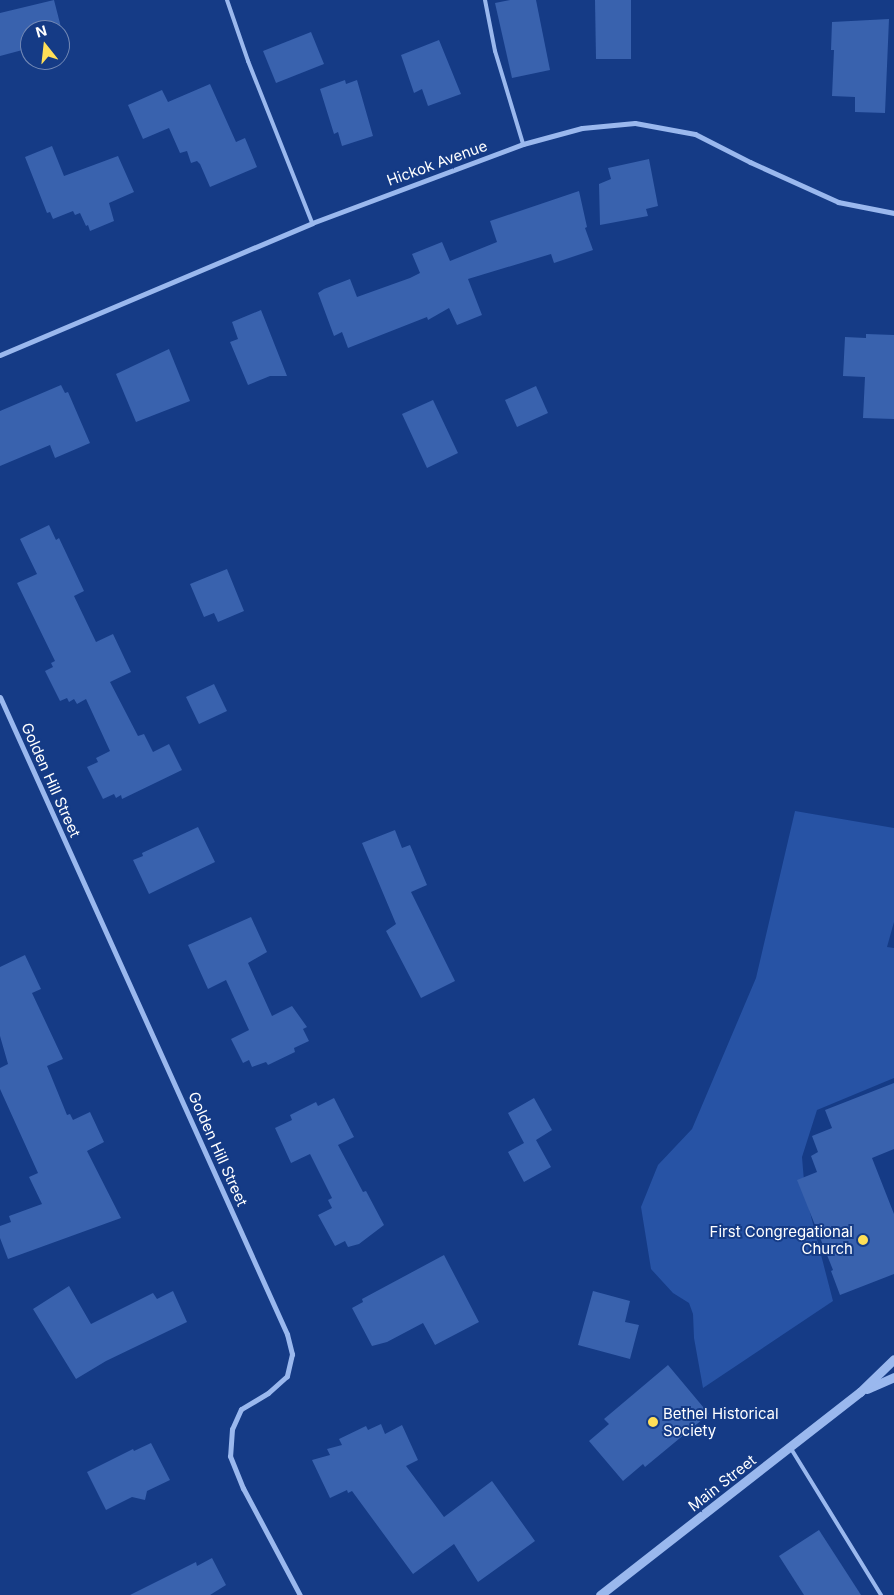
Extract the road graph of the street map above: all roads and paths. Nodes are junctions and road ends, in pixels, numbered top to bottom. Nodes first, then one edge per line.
1 (227, 0) edge
2 (485, 0) edge
3 (523, 144) junction
4 (894, 213) edge
5 (312, 223) junction
6 (0, 356) edge
7 (0, 697) edge
8 (894, 1359) edge
9 (894, 1377) edge
10 (860, 1392) junction
11 (790, 1447) junction
12 (300, 1595) edge
13 (600, 1595) edge
14 (881, 1595) edge

1 - 5 lane
2 - 3 lane
3 - 4 street, Hickok Avenue
3 - 5 street, Hickok Avenue
5 - 6 street, Hickok Avenue
7 - 12 street, Golden Hill Street
8 - 10 street, Main Street
9 - 10 street, Main Street
10 - 11 street, Main Street
11 - 13 street, Main Street
11 - 14 lane

